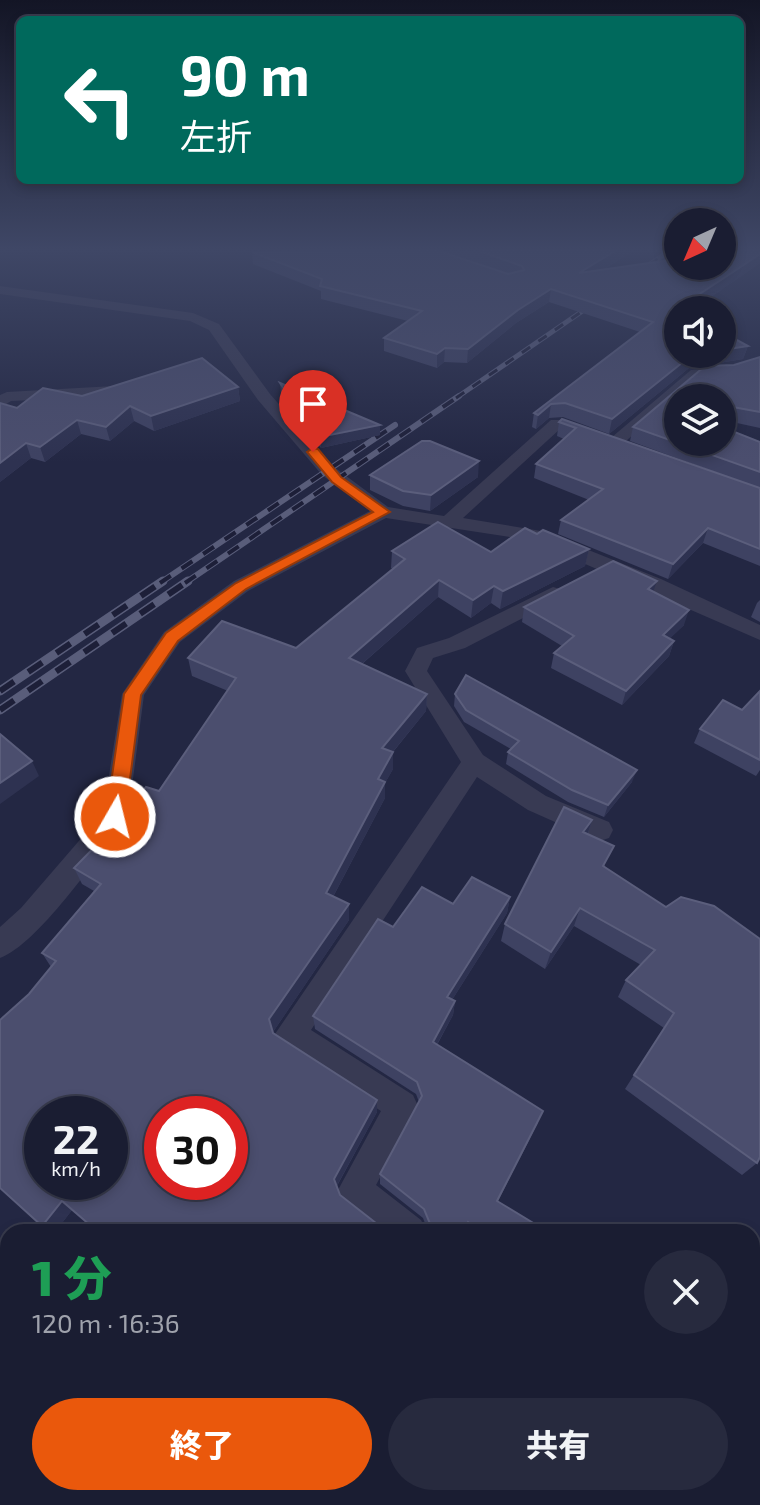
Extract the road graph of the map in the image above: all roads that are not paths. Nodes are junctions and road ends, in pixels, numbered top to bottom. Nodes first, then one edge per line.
1 (202, 321) edge
2 (760, 361) edge
3 (142, 382) edge
4 (0, 403) edge
5 (383, 512) junction
6 (449, 521) junction
7 (609, 565) junction
8 (760, 633) edge
9 (474, 762) junction
10 (600, 830) dead end
11 (0, 945) edge
12 (399, 1224) edge

1 - 5 street
2 - 6 street
3 - 4 street
5 - 6 street
5 - 11 street
6 - 7 street
7 - 8 street
7 - 9 street
9 - 10 street
9 - 12 street

